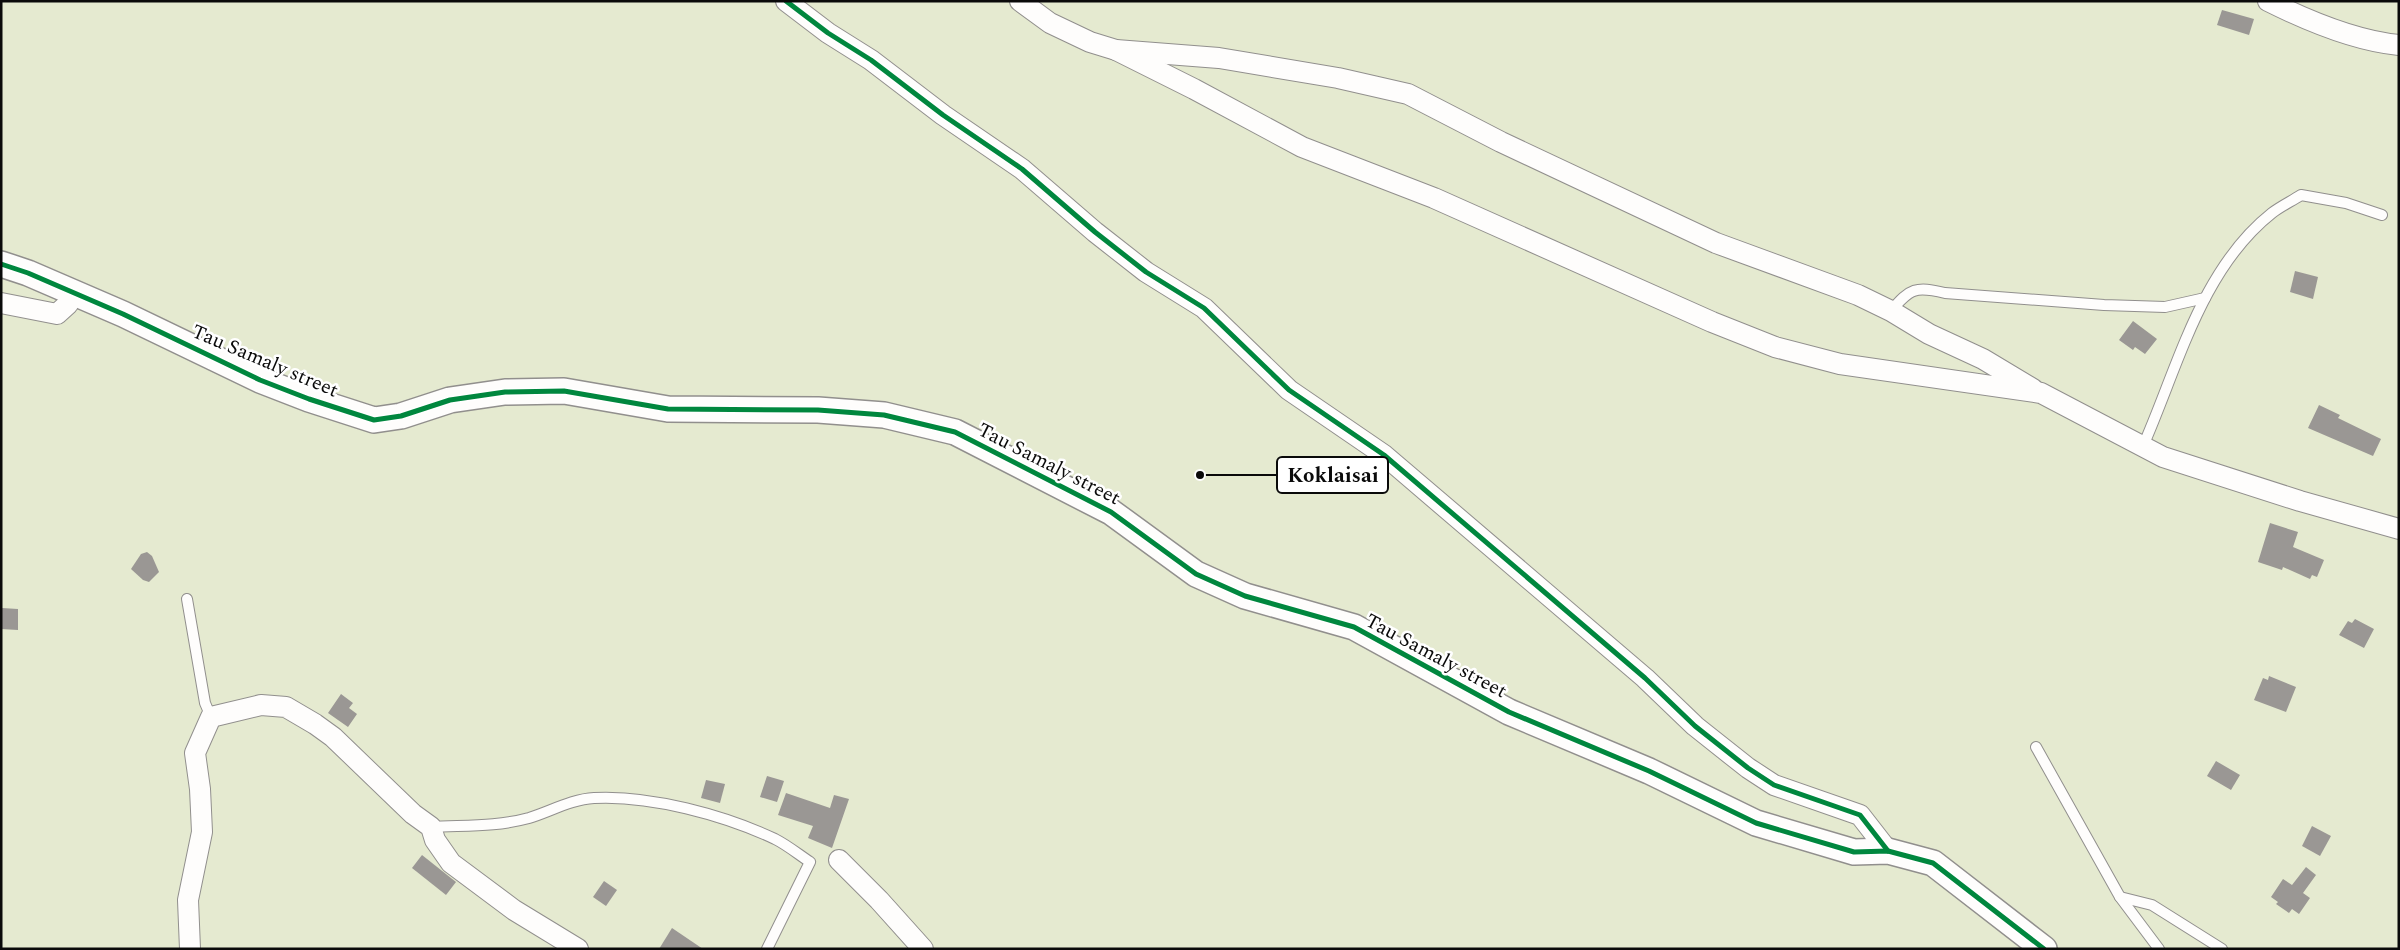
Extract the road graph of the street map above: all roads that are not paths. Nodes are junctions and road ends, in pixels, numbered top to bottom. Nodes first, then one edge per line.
1 (786, 1) edge
2 (1020, 1) edge
3 (2268, 1) edge
4 (2399, 45) edge
5 (1116, 50) junction
6 (2382, 215) dead end
7 (1, 264) edge
8 (70, 291) junction
9 (2205, 298) junction
10 (1, 303) edge
11 (1891, 311) junction
12 (2041, 393) junction
13 (2143, 446) junction
14 (2399, 529) edge
15 (187, 599) dead end
16 (211, 717) junction
17 (2036, 747) dead end
18 (431, 827) junction
19 (1888, 851) junction
20 (839, 860) dead end
21 (2120, 897) junction
22 (190, 949) edge
23 (578, 949) edge
24 (767, 949) edge
25 (923, 949) edge
26 (2044, 949) edge
27 (2159, 949) edge
28 (2222, 949) edge

1 - 19 street
2 - 5 street
3 - 4 street
5 - 11 street
5 - 12 street
6 - 9 lane
7 - 8 street, Tau Samaly street
8 - 10 street
8 - 19 street, Tau Samaly street
9 - 11 lane
9 - 13 lane
11 - 12 street
12 - 13 street
13 - 14 street
15 - 16 lane
16 - 18 street
16 - 22 street
17 - 21 lane
18 - 23 street
18 - 24 lane
19 - 26 street, Tau Samaly street
20 - 25 street
21 - 27 lane
21 - 28 lane

